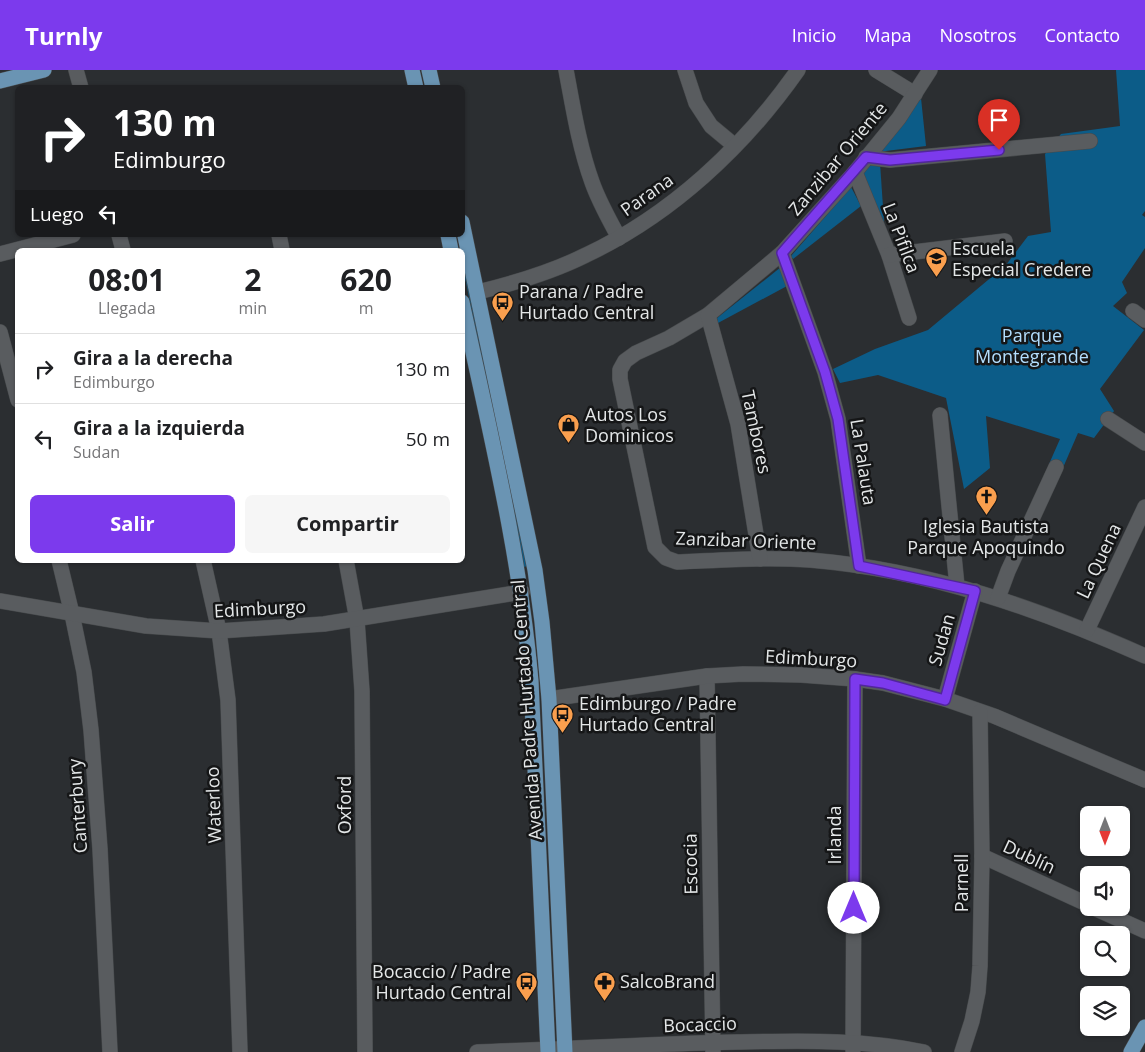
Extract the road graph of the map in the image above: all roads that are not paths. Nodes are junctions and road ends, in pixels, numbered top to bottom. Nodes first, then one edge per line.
1 (44, 70) edge
2 (76, 70) edge
3 (412, 70) edge
4 (429, 70) edge
5 (566, 70) edge
6 (686, 70) edge
7 (798, 70) edge
8 (876, 70) edge
9 (930, 70) edge
10 (0, 80) edge
11 (80, 85) edge
12 (415, 85) edge
13 (432, 85) edge
14 (915, 94) junction
15 (1090, 141) dead end
16 (735, 146) junction
17 (866, 157) junction
18 (855, 172) junction
19 (465, 235) edge
20 (65, 237) edge
21 (619, 238) junction
22 (1006, 241) dead end
23 (23, 248) edge
24 (15, 250) edge
25 (782, 253) junction
26 (0, 254) edge
27 (889, 255) junction
28 (478, 292) junction
29 (708, 315) junction
30 (465, 316) edge
31 (909, 318) dead end
32 (0, 332) edge
33 (15, 389) edge
34 (940, 414) dead end
35 (1108, 419) dead end
36 (1145, 443) edge
37 (1056, 467) dead end
38 (1145, 507) edge
39 (760, 559) junction
40 (60, 563) edge
41 (205, 563) edge
42 (347, 563) edge
43 (859, 566) junction
44 (957, 586) junction
45 (975, 591) junction
46 (522, 592) junction
47 (998, 598) junction
48 (0, 601) edge
49 (72, 614) junction
50 (357, 620) junction
51 (1087, 630) junction
52 (219, 631) junction
53 (1145, 656) edge
54 (707, 676) junction
55 (855, 679) junction
56 (548, 699) junction
57 (945, 700) junction
58 (980, 712) junction
59 (1145, 780) edge
60 (982, 856) junction
61 (1080, 901) edge
62 (1112, 916) edge
63 (1145, 931) edge
64 (1145, 1027) edge
65 (713, 1047) edge
66 (853, 1047) edge
67 (565, 1050) edge
68 (548, 1051) edge
69 (110, 1052) edge
70 (240, 1052) edge
71 (365, 1052) edge
72 (476, 1052) edge
73 (924, 1052) edge
74 (962, 1052) edge
75 (1132, 1052) edge

1 - 10 main road
2 - 11 street
3 - 12 main road
4 - 13 main road
5 - 21 street
6 - 16 street
7 - 16 street, Parana
8 - 14 street
9 - 14 street, Zanzibar Oriente
14 - 17 street, Zanzibar Oriente
15 - 17 street
16 - 21 street, Parana
17 - 18 street, Zanzibar Oriente
18 - 25 street, Zanzibar Oriente
18 - 27 street, La Pifilca
19 - 28 main road, Avenida Padre Hurtado Central
20 - 23 street
21 - 28 street, Parana
22 - 27 street
24 - 26 street
25 - 29 street, Zanzibar Oriente
25 - 43 street, La Palauta
27 - 31 street, La Pifilca
28 - 56 main road, Avenida Padre Hurtado Central
29 - 39 street, Tambores
29 - 39 street, Zanzibar Oriente
30 - 46 main road, Avenida Padre Hurtado Central
32 - 33 street
34 - 44 street
35 - 36 street
37 - 47 street
38 - 51 street, La Quena
39 - 43 street, Zanzibar Oriente
40 - 49 street, Canterbury
41 - 52 street, Waterloo
42 - 50 street, Oxford
43 - 44 street, Zanzibar Oriente
44 - 45 street, Zanzibar Oriente
45 - 47 street, Zanzibar Oriente
45 - 57 street, Sudan
46 - 50 street, Edimburgo
46 - 68 main road, Avenida Padre Hurtado Central
47 - 51 street, Zanzibar Oriente
48 - 49 street, Edimburgo
49 - 52 street, Edimburgo
49 - 69 street, Canterbury
50 - 52 street, Edimburgo
50 - 71 street, Oxford
51 - 53 street, Zanzibar Oriente
52 - 70 street, Waterloo
54 - 55 street, Edimburgo
54 - 56 street, Edimburgo
54 - 65 street, Escocia
55 - 57 street, Edimburgo
55 - 66 street, Irlanda
56 - 67 main road, Avenida Padre Hurtado Central
57 - 58 street, Edimburgo
58 - 59 street, Edimburgo
58 - 60 street, Parnell
60 - 61 street, Dublín
60 - 74 street, Parnell
62 - 63 street
64 - 75 main road
65 - 66 street, Bocaccio
65 - 67 street, Bocaccio
66 - 73 street, Bocaccio
67 - 68 street, Bocaccio
68 - 72 street, Bocaccio

